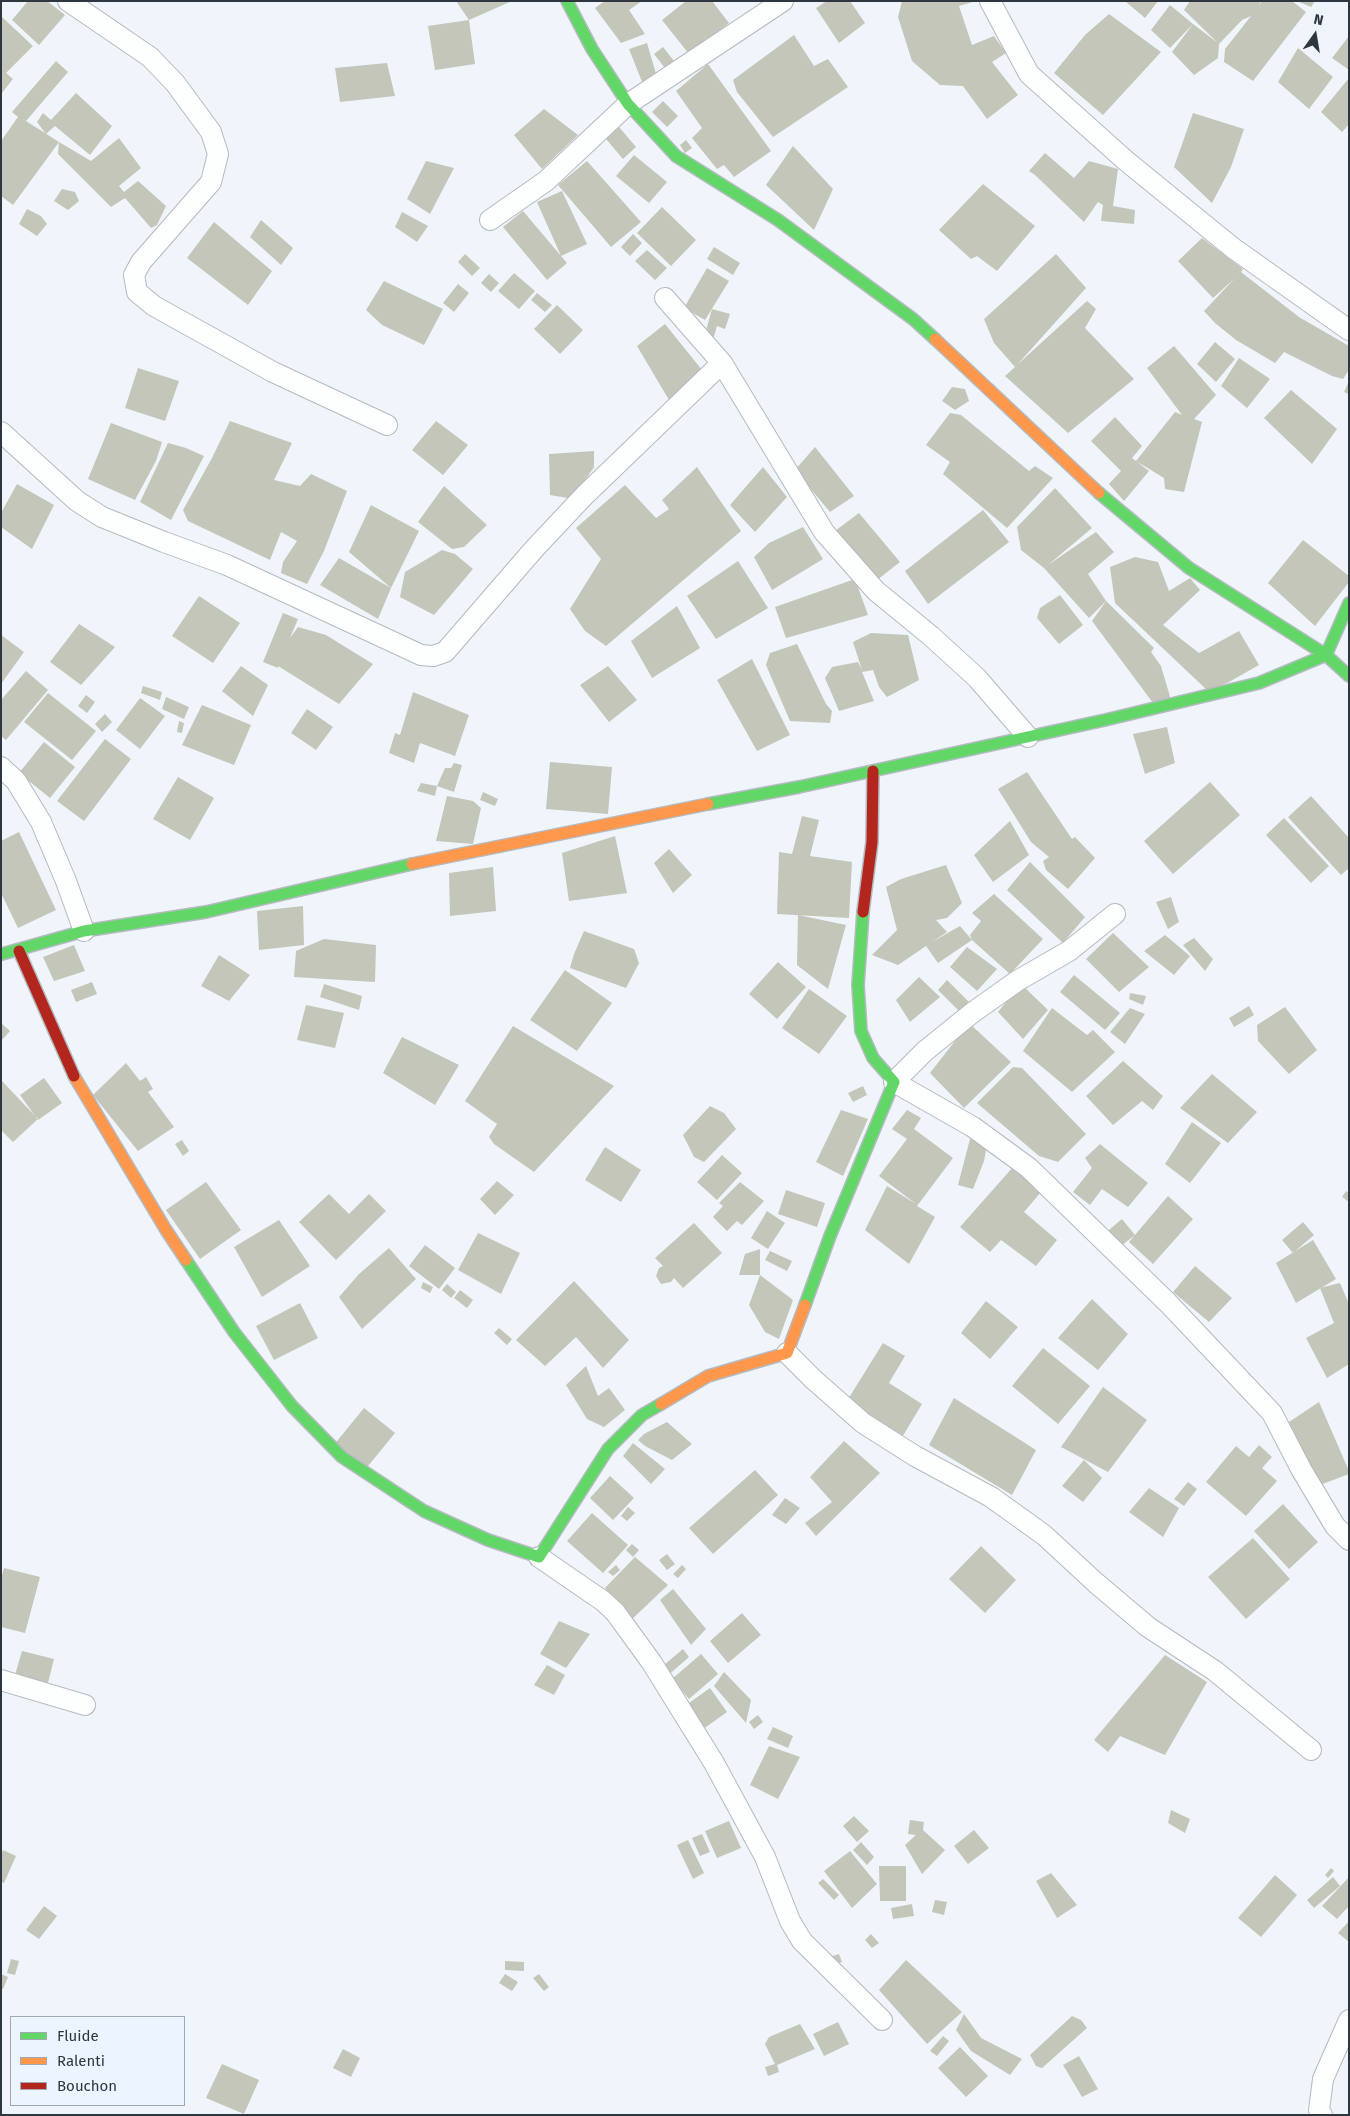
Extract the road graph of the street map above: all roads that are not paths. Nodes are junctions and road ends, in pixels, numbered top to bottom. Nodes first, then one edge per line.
1 (68, 1) edge
2 (568, 1) edge
3 (783, 1) edge
4 (990, 1) edge
5 (628, 104) junction
6 (490, 220) dead end
7 (665, 298) dead end
8 (1349, 330) edge
9 (722, 363) junction
10 (387, 425) dead end
11 (1, 432) edge
12 (1349, 603) edge
13 (1326, 655) junction
14 (1349, 676) edge
15 (1028, 737) junction
16 (1, 767) edge
17 (873, 771) junction
18 (1114, 914) dead end
19 (84, 932) junction
20 (19, 951) junction
21 (1, 955) edge
22 (894, 1082) junction
23 (787, 1353) junction
24 (1349, 1540) edge
25 (539, 1557) junction
26 (1, 1680) edge
27 (84, 1704) dead end
28 (1311, 1750) dead end
29 (882, 2020) dead end
30 (1349, 2020) edge
31 (1322, 2115) edge

1 - 10 street
2 - 5 street
3 - 5 street
4 - 8 street
5 - 6 street
5 - 13 street
7 - 9 street
9 - 11 street
9 - 15 street
12 - 13 street
13 - 14 street
13 - 15 street
15 - 17 street
16 - 19 street
17 - 19 street
17 - 22 street
18 - 22 street
19 - 20 street
20 - 21 street
20 - 25 street
22 - 23 street
22 - 24 street
23 - 25 street
23 - 28 street
25 - 29 street
26 - 27 street
30 - 31 street

